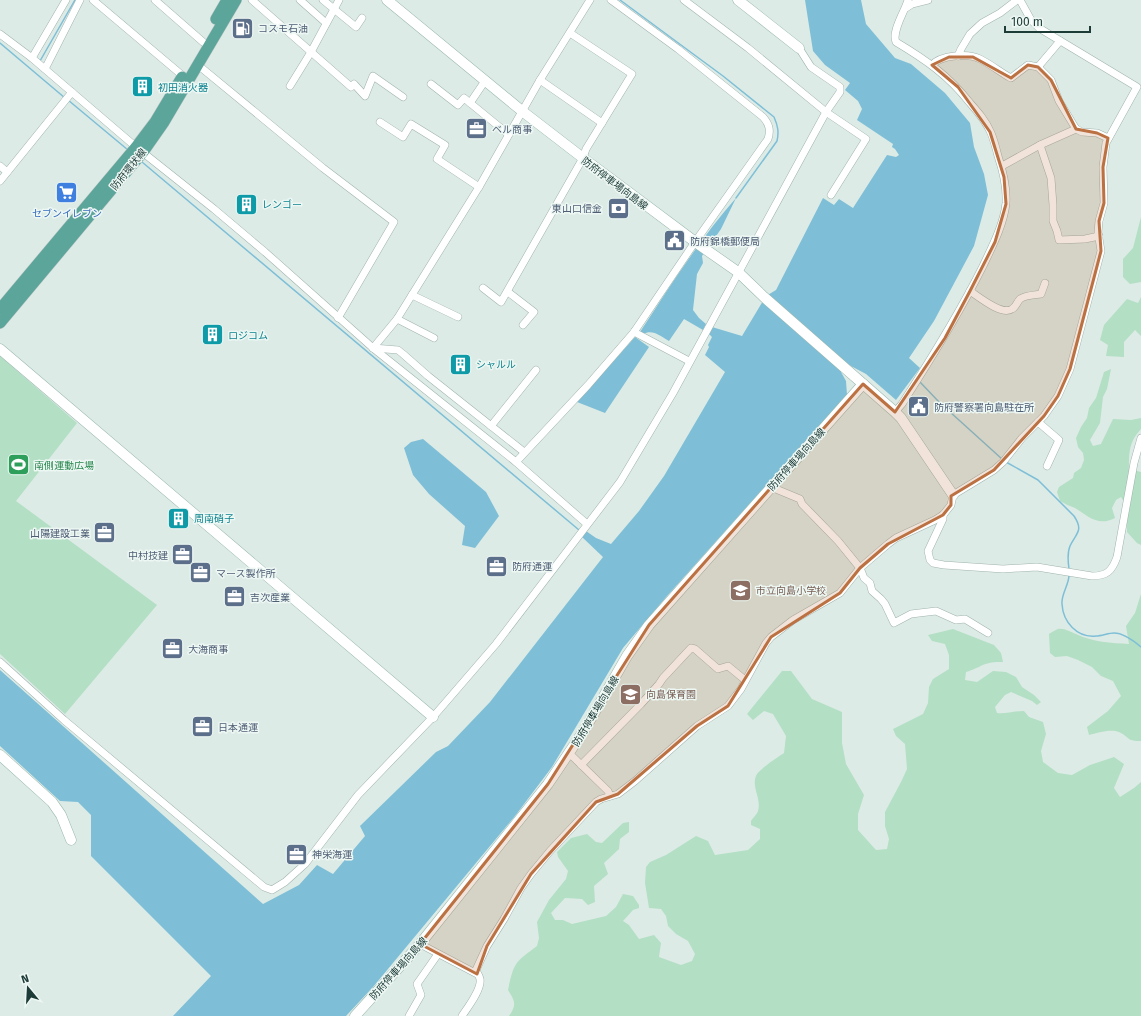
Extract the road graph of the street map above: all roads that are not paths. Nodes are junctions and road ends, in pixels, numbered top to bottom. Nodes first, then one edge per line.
1 (66, 0) edge
2 (80, 0) edge
3 (93, 0) edge
4 (155, 0) edge
5 (227, 0) edge
6 (236, 0) edge
7 (252, 0) edge
8 (300, 0) edge
9 (323, 0) edge
10 (339, 0) edge
11 (387, 0) edge
12 (590, 0) edge
13 (611, 0) edge
14 (684, 0) edge
15 (738, 0) edge
16 (908, 0) edge
17 (928, 0) edge
18 (1017, 0) edge
19 (1020, 0) edge
20 (906, 8) junction
21 (334, 9) junction
22 (362, 18) dead end
23 (326, 23) junction
24 (570, 33) junction
25 (0, 34) edge
26 (1060, 41) junction
27 (203, 42) junction
28 (799, 48) joint
29 (311, 52) junction
30 (958, 56) junction
31 (32, 58) junction
32 (198, 65) junction
33 (932, 65) junction
34 (1038, 67) junction
35 (45, 69) junction
36 (183, 76) junction
37 (540, 80) junction
38 (485, 81) junction
39 (431, 84) dead end
40 (290, 86) dead end
41 (72, 92) junction
42 (403, 97) dead end
43 (470, 103) junction
44 (522, 111) junction
45 (826, 112) junction
46 (380, 122) dead end
47 (602, 123) junction
48 (1076, 129) junction
49 (508, 134) junction
50 (1108, 138) junction
51 (1040, 145) junction
52 (139, 150) junction
53 (583, 158) junction
54 (0, 166) edge
55 (1002, 166) junction
56 (7, 172) junction
57 (0, 181) edge
58 (479, 187) junction
59 (831, 195) dead end
60 (1099, 236) junction
61 (697, 243) junction
62 (738, 272) junction
63 (1045, 283) dead end
64 (483, 288) dead end
65 (970, 291) junction
66 (508, 292) junction
67 (412, 295) junction
68 (0, 309) edge
69 (458, 317) dead end
70 (338, 318) junction
71 (397, 319) junction
72 (0, 323) edge
73 (523, 325) dead end
74 (634, 332) junction
75 (434, 338) dead end
76 (373, 348) junction
77 (0, 349) edge
78 (690, 361) junction
79 (536, 370) dead end
80 (863, 384) junction
81 (895, 412) junction
82 (1038, 422) junction
83 (491, 426) junction
84 (1141, 438) edge
85 (524, 452) junction
86 (516, 462) junction
87 (1047, 466) dead end
88 (771, 487) junction
89 (953, 495) junction
90 (942, 515) junction
91 (587, 524) junction
92 (860, 568) junction
93 (988, 633) dead end
94 (0, 662) edge
95 (745, 680) junction
96 (433, 717) junction
97 (569, 754) junction
98 (0, 755) edge
99 (581, 765) junction
100 (610, 796) junction
101 (71, 840) dead end
102 (420, 944) junction
103 (438, 954) junction
104 (477, 974) junction
105 (355, 1016) edge
106 (409, 1016) edge
107 (462, 1016) edge

1 - 31 street
2 - 35 street
3 - 36 street
4 - 27 street
5 - 27 main road, 防府環状線
6 - 32 main road, 防府環状線
7 - 29 street
8 - 23 street
9 - 21 street
10 - 21 street
11 - 38 main road, 防府停車場向島線
12 - 24 street
13 - 61 street
14 - 45 street
15 - 28 main road
16 - 20 street
17 - 20 street
18 - 30 street
19 - 26 street
20 - 33 street
21 - 22 street
21 - 23 street
23 - 29 street
24 - 37 street
24 - 47 street
25 - 31 street
26 - 34 street
26 - 50 street
27 - 36 main road, 防府環状線
28 - 45 street
29 - 40 street
29 - 42 street
30 - 33 street
30 - 34 street
31 - 35 street
32 - 52 main road, 防府環状線
32 - 70 street
33 - 55 street
34 - 48 street
35 - 41 street
36 - 52 main road, 防府環状線
37 - 44 street
37 - 47 street
38 - 43 street
38 - 44 main road, 防府停車場向島線
39 - 43 street
41 - 52 street
41 - 56 street
43 - 49 street
44 - 49 street
44 - 53 main road, 防府停車場向島線
45 - 59 street
45 - 62 street
46 - 58 street
47 - 53 street
48 - 50 street
48 - 51 street
49 - 58 street
50 - 60 street
51 - 55 street
51 - 60 street
52 - 68 main road, 防府環状線
52 - 70 street
52 - 72 main road, 防府環状線
53 - 61 main road, 防府停車場向島線
53 - 66 street
54 - 56 street
55 - 65 street
56 - 57 street
58 - 67 street
60 - 82 street
61 - 62 main road, 防府停車場向島線
61 - 74 street
62 - 78 street
62 - 80 main road, 防府停車場向島線
63 - 65 street
64 - 66 street
65 - 81 street
66 - 73 street
67 - 69 street
67 - 71 street
70 - 76 street
71 - 75 street
71 - 76 street
74 - 78 street
74 - 85 street
76 - 83 street
76 - 86 street
77 - 96 main road
78 - 91 street
79 - 83 street
80 - 81 main road
80 - 88 main road, 防府停車場向島線
81 - 89 main road
82 - 87 street
82 - 89 street
83 - 85 street
84 - 90 street
85 - 86 street
86 - 91 street
88 - 92 street
88 - 97 main road, 防府停車場向島線
89 - 90 street
90 - 92 street
91 - 96 street
92 - 93 street
92 - 95 street
94 - 96 street
95 - 99 street
95 - 100 street
97 - 99 street
97 - 102 main road, 防府停車場向島線
98 - 101 main road
99 - 100 street
100 - 104 street
102 - 103 street
102 - 105 main road, 防府停車場向島線
103 - 104 street
103 - 106 street
104 - 107 street

